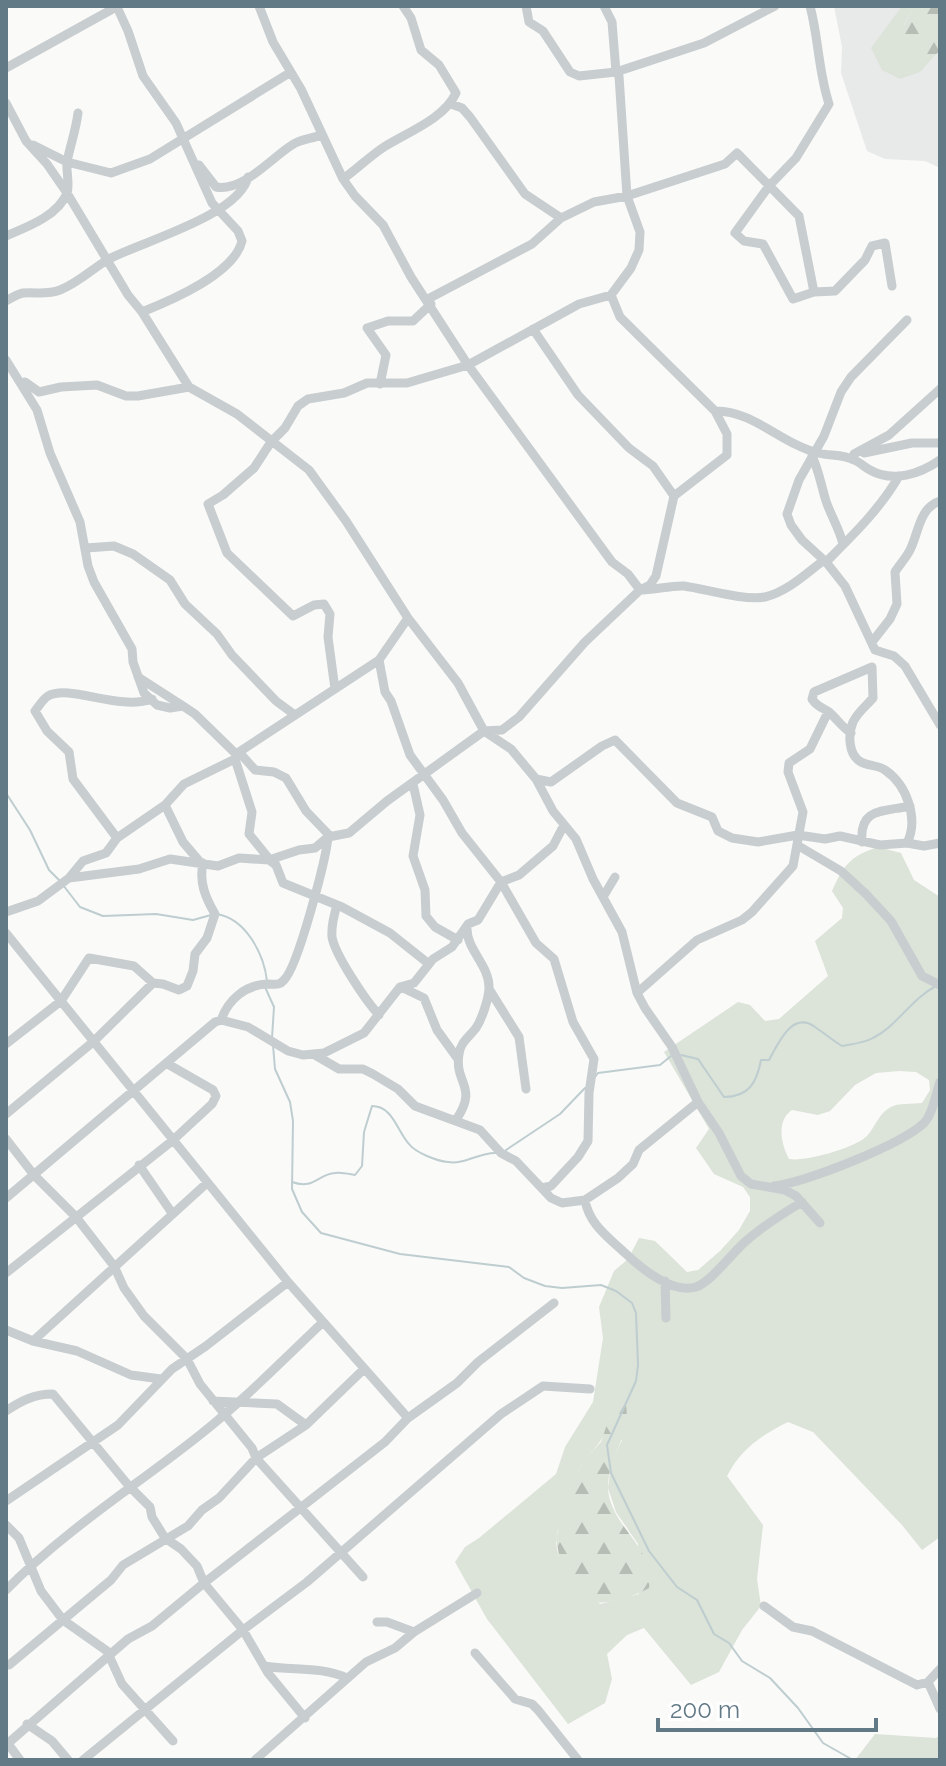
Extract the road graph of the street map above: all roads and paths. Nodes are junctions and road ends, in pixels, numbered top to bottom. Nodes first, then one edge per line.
1 (117, 6) edge
2 (259, 6) edge
3 (403, 6) edge
4 (526, 6) edge
5 (775, 6) edge
6 (810, 6) edge
7 (607, 7) edge
8 (6, 68) edge
9 (291, 72) junction
10 (616, 72) junction
11 (6, 103) edge
12 (451, 104) junction
13 (78, 113) dead end
14 (321, 135) junction
15 (183, 138) junction
16 (26, 141) junction
17 (193, 157) junction
18 (67, 162) junction
19 (248, 177) junction
20 (343, 179) junction
21 (769, 186) junction
22 (67, 193) junction
23 (627, 196) junction
24 (217, 210) junction
25 (561, 218) junction
26 (6, 236) edge
27 (108, 260) junction
28 (892, 286) dead end
29 (814, 292) junction
30 (611, 295) junction
31 (6, 301) edge
32 (428, 302) junction
33 (142, 312) junction
34 (907, 320) dead end
35 (533, 329) junction
36 (6, 360) edge
37 (468, 365) junction
38 (16, 374) junction
39 (380, 384) junction
40 (189, 387) junction
41 (940, 389) edge
42 (715, 411) junction
43 (271, 442) junction
44 (940, 443) edge
45 (813, 454) junction
46 (849, 455) junction
47 (940, 460) edge
48 (899, 476) junction
49 (674, 496) junction
50 (940, 501) edge
51 (843, 544) junction
52 (86, 548) junction
53 (825, 561) junction
54 (640, 590) junction
55 (408, 618) junction
56 (872, 642) junction
57 (379, 660) junction
58 (138, 677) junction
59 (335, 689) junction
60 (152, 699) junction
61 (183, 706) junction
62 (828, 712) junction
63 (295, 715) junction
64 (940, 722) edge
65 (484, 731) junction
66 (851, 733) junction
67 (237, 755) junction
68 (440, 763) junction
69 (424, 775) junction
70 (536, 779) junction
71 (413, 784) junction
72 (435, 788) junction
73 (165, 805) junction
74 (910, 806) junction
75 (564, 825) junction
76 (329, 837) junction
77 (117, 838) junction
78 (797, 840) junction
79 (862, 842) junction
80 (907, 843) junction
81 (940, 843) edge
82 (270, 860) junction
83 (201, 862) junction
84 (615, 877) dead end
85 (69, 878) junction
86 (501, 882) junction
87 (315, 894) junction
88 (603, 897) junction
89 (337, 905) junction
90 (6, 912) edge
91 (468, 924) junction
92 (6, 933) edge
93 (458, 940) junction
94 (429, 964) junction
95 (153, 983) junction
96 (940, 985) edge
97 (400, 987) junction
98 (489, 989) junction
99 (637, 993) junction
100 (61, 1001) junction
101 (379, 1015) junction
102 (221, 1020) junction
103 (93, 1042) junction
104 (6, 1044) edge
105 (312, 1053) junction
106 (458, 1059) junction
107 (166, 1063) junction
108 (940, 1082) edge
109 (526, 1089) dead end
110 (132, 1092) junction
111 (698, 1102) junction
112 (6, 1114) edge
113 (456, 1120) junction
114 (6, 1139) edge
115 (172, 1141) junction
116 (139, 1165) junction
117 (34, 1175) junction
118 (207, 1183) junction
119 (768, 1186) junction
120 (542, 1188) junction
121 (6, 1198) edge
122 (585, 1200) junction
123 (802, 1202) junction
124 (172, 1213) junction
125 (76, 1217) junction
126 (820, 1223) dead end
127 (114, 1266) junction
128 (6, 1273) edge
129 (665, 1281) junction
130 (288, 1282) junction
131 (554, 1303) dead end
132 (666, 1318) dead end
133 (323, 1322) junction
134 (6, 1330) edge
135 (33, 1341) junction
136 (187, 1359) junction
137 (364, 1369) junction
138 (161, 1379) junction
139 (590, 1389) dead end
140 (213, 1401) junction
141 (237, 1402) junction
142 (6, 1411) edge
143 (224, 1414) junction
144 (408, 1418) junction
145 (306, 1425) junction
146 (91, 1443) junction
147 (256, 1458) junction
148 (129, 1486) junction
149 (6, 1501) edge
150 (302, 1507) junction
151 (6, 1525) edge
152 (165, 1538) junction
153 (341, 1551) junction
154 (29, 1567) junction
155 (363, 1577) dead end
156 (204, 1583) junction
157 (6, 1590) edge
158 (477, 1593) dead end
159 (764, 1606) dead end
160 (63, 1620) junction
161 (377, 1622) dead end
162 (243, 1630) junction
163 (414, 1632) junction
164 (475, 1653) dead end
165 (108, 1657) junction
166 (9, 1665) dead end
167 (264, 1666) junction
168 (940, 1669) edge
169 (347, 1678) junction
170 (928, 1682) junction
171 (940, 1709) edge
172 (146, 1710) junction
173 (305, 1718) junction
174 (27, 1724) junction
175 (173, 1741) dead end
176 (7, 1743) edge
177 (20, 1760) edge
178 (68, 1760) edge
179 (83, 1760) edge
180 (255, 1760) edge
181 (578, 1760) edge

1 - 8 street
1 - 15 street
2 - 9 street
3 - 12 street
4 - 10 street
5 - 10 street
6 - 21 street
7 - 10 street
9 - 14 street
9 - 15 street
10 - 23 street
11 - 16 street
12 - 20 street
12 - 25 street
13 - 18 street
14 - 19 street
14 - 20 street
15 - 17 street
15 - 18 street
16 - 18 street
16 - 22 street
17 - 19 street
17 - 24 street
18 - 22 street
19 - 24 street
20 - 32 street
21 - 23 street
21 - 29 street
21 - 29 street
22 - 26 street
22 - 27 street
23 - 25 street
23 - 30 street
24 - 27 street
24 - 33 street
25 - 32 street
27 - 31 street
27 - 33 street
28 - 29 street
30 - 35 street
30 - 42 street
32 - 37 street
32 - 39 street
33 - 40 street
34 - 45 street
35 - 37 street
35 - 49 street
36 - 38 street
37 - 39 street
37 - 54 street
38 - 40 street
38 - 52 street
39 - 43 street
40 - 43 street
41 - 46 street
42 - 45 street
42 - 49 street
43 - 55 street
43 - 59 street
44 - 46 street
45 - 46 street
45 - 51 street
45 - 53 street
46 - 48 street
47 - 48 street
48 - 51 street
49 - 54 street
50 - 56 street
51 - 53 street
52 - 58 street
52 - 63 street
53 - 54 street
53 - 56 street
54 - 65 street
55 - 57 street
55 - 65 street
56 - 64 street
57 - 59 street
57 - 69 street
58 - 60 street
58 - 61 street
59 - 63 street
60 - 61 street
60 - 77 street
61 - 67 street
62 - 66 street
62 - 66 street
62 - 78 street
63 - 67 street
65 - 68 street
65 - 70 street
66 - 74 street
67 - 73 street
67 - 76 street
67 - 82 street
68 - 69 street
68 - 72 street
69 - 71 street
69 - 72 street
70 - 75 street
70 - 78 street
71 - 76 street
71 - 93 street
72 - 86 street
73 - 77 street
73 - 83 street
74 - 79 street
74 - 80 street
75 - 86 street
75 - 88 street
76 - 82 street
76 - 87 street
77 - 85 street
78 - 79 street
78 - 96 street
78 - 99 street
79 - 80 street
80 - 81 street
82 - 83 street
82 - 87 street
83 - 85 street
83 - 95 street
84 - 88 street
85 - 90 street
86 - 91 street
86 - 120 street
87 - 89 street
87 - 102 street
88 - 99 street
89 - 94 street
89 - 101 street
91 - 93 street
91 - 98 street
92 - 100 street
93 - 94 street
94 - 97 street
95 - 100 street
95 - 103 street
97 - 101 street
97 - 106 street
98 - 106 street
98 - 109 street
99 - 111 street
100 - 103 street
100 - 104 street
101 - 105 street
102 - 105 street
102 - 107 street
103 - 110 street
103 - 112 street
105 - 113 street
106 - 113 street
107 - 110 street
107 - 115 street
108 - 119 street
110 - 115 street
110 - 117 street
111 - 119 street
111 - 122 street
113 - 120 street
114 - 117 street
115 - 116 street
115 - 118 street
116 - 124 street
116 - 125 street
117 - 121 street
117 - 125 street
118 - 124 street
118 - 130 street
119 - 123 street
120 - 122 street
122 - 129 street
123 - 126 street
123 - 129 street
124 - 127 street
125 - 127 street
125 - 128 street
127 - 135 street
127 - 136 street
129 - 132 street
130 - 133 street
130 - 136 street
131 - 144 street
133 - 137 street
133 - 141 street
134 - 135 street
135 - 138 street
136 - 138 street
136 - 140 street
137 - 144 street
137 - 145 street
138 - 146 street
139 - 153 street
140 - 141 street
140 - 143 street
141 - 143 street
141 - 145 street
142 - 146 street
143 - 147 street
143 - 148 street
144 - 150 street
145 - 147 street
146 - 148 street
146 - 149 street
147 - 150 street
147 - 152 street
148 - 152 street
148 - 154 street
150 - 153 street
150 - 156 street
151 - 154 street
152 - 156 street
152 - 160 street
153 - 155 street
153 - 162 street
154 - 157 street
154 - 160 street
156 - 162 street
156 - 165 street
158 - 163 street
159 - 170 street
160 - 165 street
160 - 166 street
161 - 163 street
162 - 167 street
162 - 172 street
163 - 169 street
164 - 181 street
165 - 172 street
165 - 174 street
167 - 169 street
167 - 173 street
168 - 170 street
169 - 173 street
170 - 171 street
172 - 175 street
172 - 179 street
173 - 180 street
174 - 176 street
174 - 178 street
176 - 177 street

